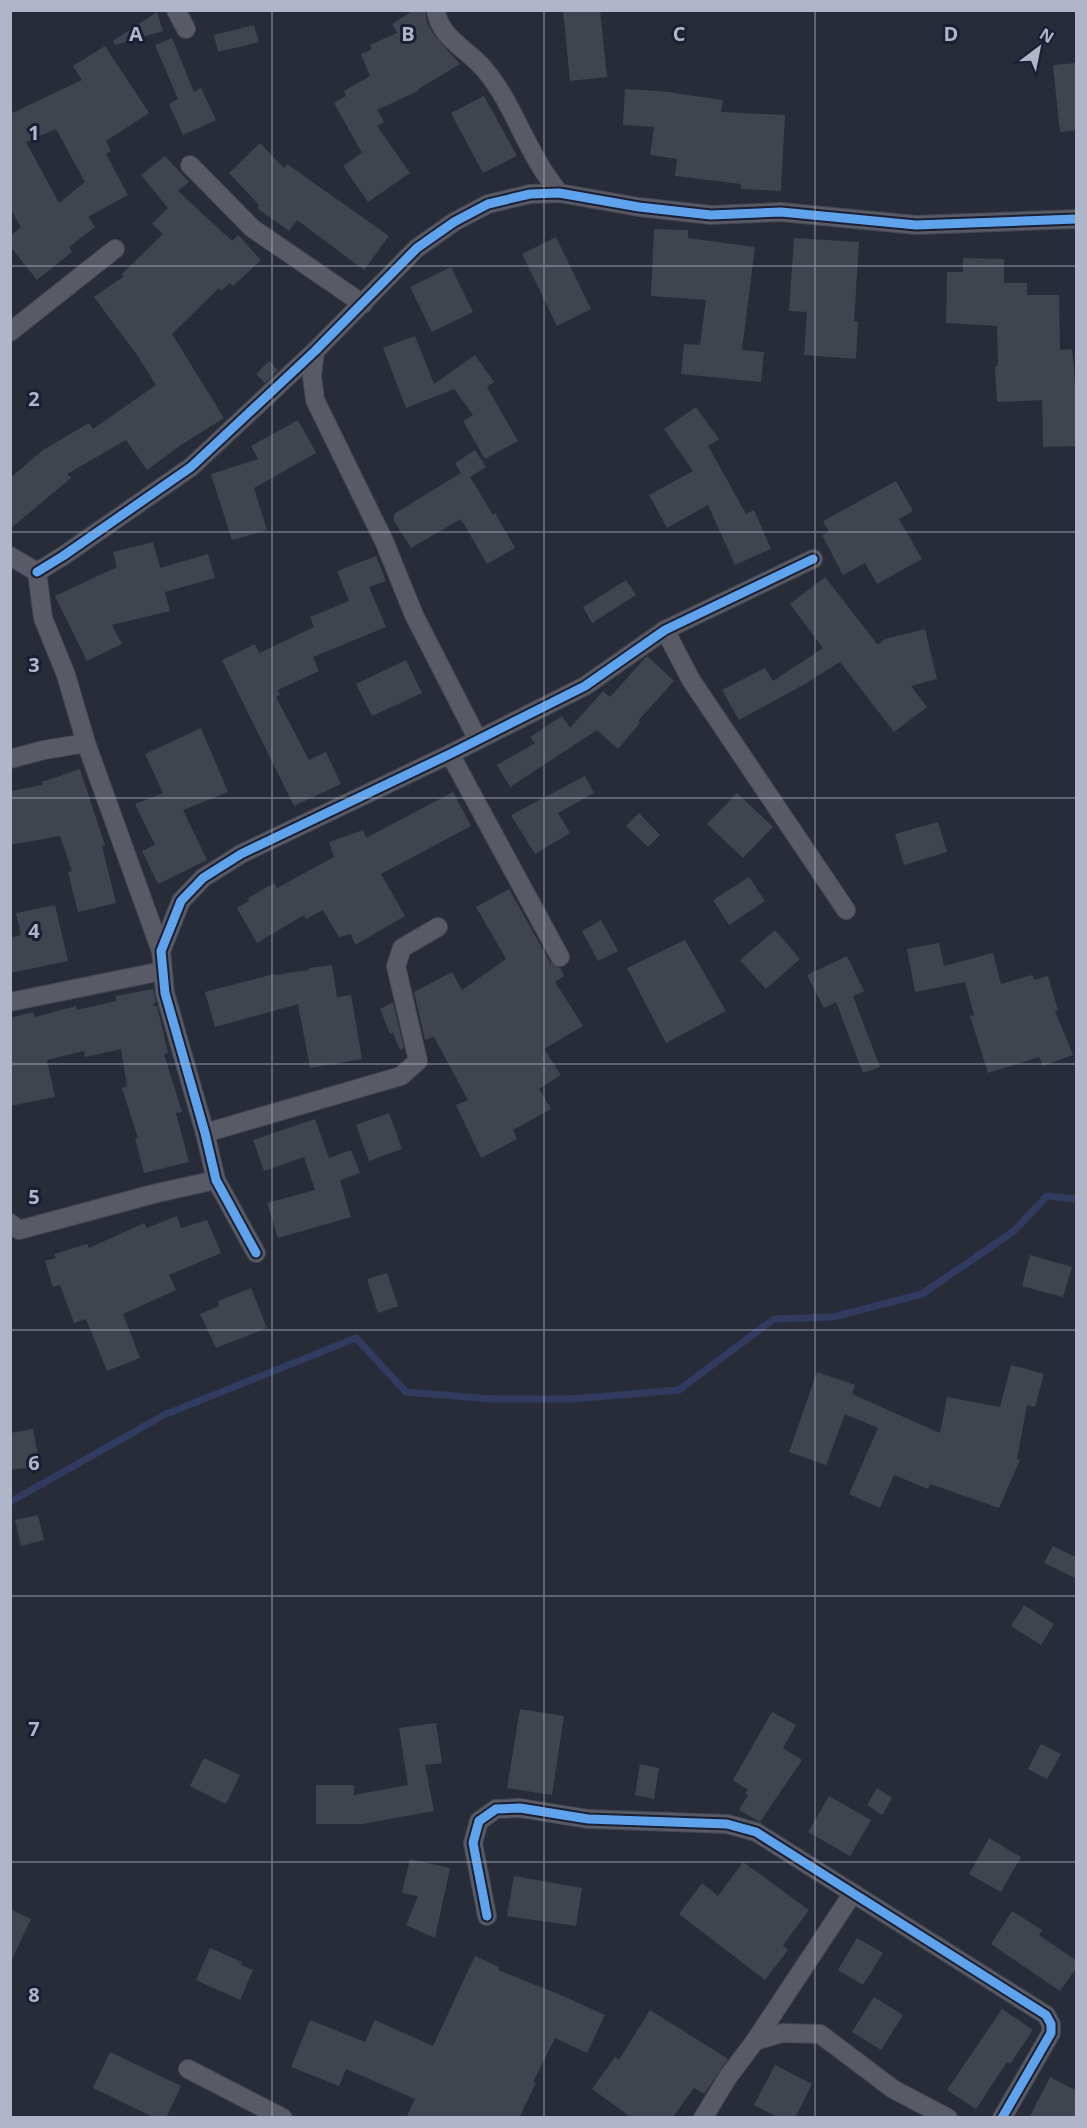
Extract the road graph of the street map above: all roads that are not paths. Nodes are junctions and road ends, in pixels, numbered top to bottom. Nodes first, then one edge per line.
1 (176, 10) edge
2 (436, 10) edge
3 (186, 29) dead end
4 (190, 165) dead end
5 (559, 193) junction
6 (1077, 219) edge
7 (115, 249) dead end
8 (363, 304) junction
9 (10, 332) edge
10 (315, 351) junction
11 (10, 556) edge
12 (813, 559) dead end
13 (37, 572) junction
14 (665, 630) junction
15 (478, 740) junction
16 (86, 743) junction
17 (450, 754) junction
18 (10, 759) edge
19 (846, 909) dead end
20 (438, 927) dead end
21 (161, 951) junction
22 (560, 957) dead end
23 (162, 971) junction
24 (10, 1002) edge
25 (205, 1133) junction
26 (216, 1180) junction
27 (10, 1223) edge
28 (256, 1253) dead end
29 (853, 1893) junction
30 (487, 1916) dead end
31 (755, 2041) junction
32 (188, 2069) dead end
33 (284, 2118) edge
34 (703, 2118) edge
35 (948, 2118) edge
36 (1002, 2118) edge

1 - 3 street
2 - 5 street
4 - 8 street
5 - 6 street
5 - 8 street
7 - 9 street
8 - 10 street
10 - 13 street
10 - 15 street
11 - 13 street
12 - 14 street
13 - 16 street
14 - 15 street
14 - 19 street
15 - 17 street
16 - 18 street
16 - 21 street
17 - 21 street
17 - 22 street
20 - 25 street
21 - 23 street
23 - 24 street
23 - 25 street
25 - 26 street
26 - 27 street
26 - 28 street
29 - 30 street
29 - 31 street
29 - 36 street
31 - 34 street
31 - 35 street
32 - 33 street

